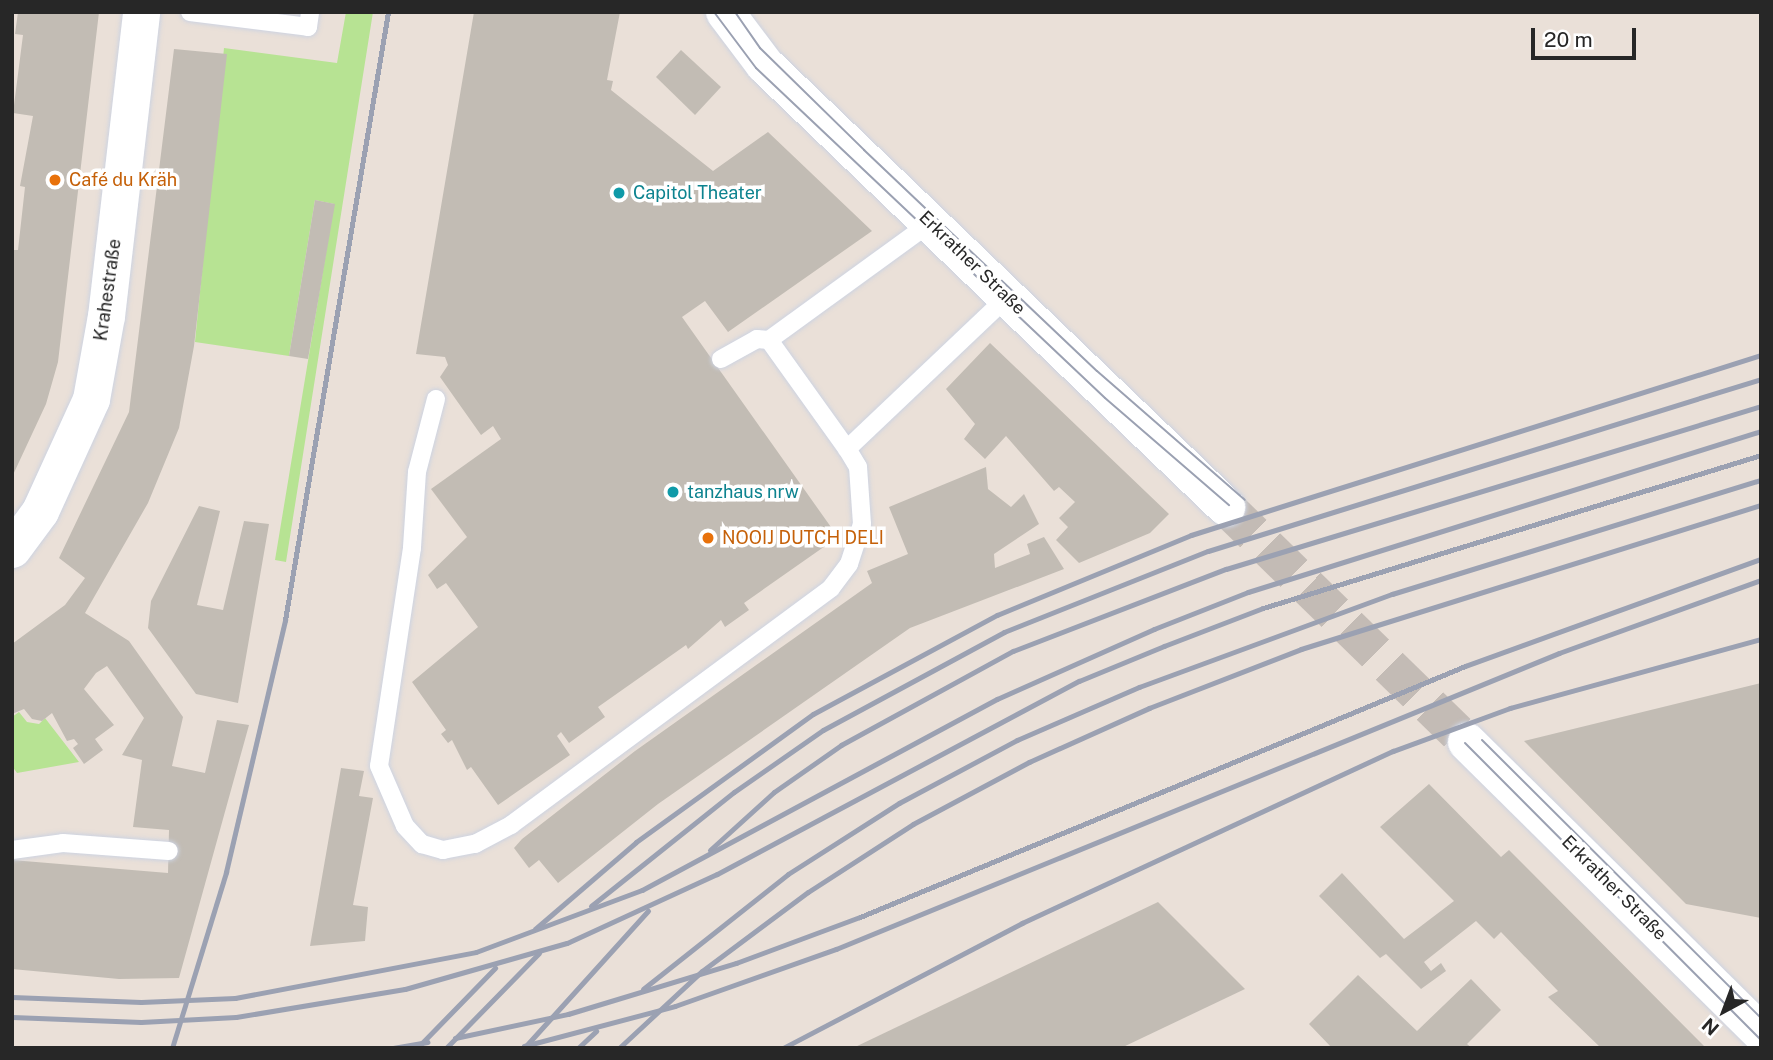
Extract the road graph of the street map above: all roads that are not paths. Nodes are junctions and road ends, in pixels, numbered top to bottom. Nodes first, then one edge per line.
1 (141, 12) edge
2 (190, 12) edge
3 (310, 12) edge
4 (725, 12) edge
5 (930, 223) junction
6 (1007, 297) junction
7 (769, 340) junction
8 (721, 359) dead end
9 (436, 399) dead end
10 (847, 449) junction
11 (1226, 507) tunnel mouth
12 (12, 549) edge
13 (1467, 742) tunnel mouth
14 (12, 850) edge
15 (169, 851) dead end
16 (1761, 1033) edge

1 - 12 street, Krahestraße
2 - 3 lane
4 - 5 street, Erkrather Straße
5 - 6 street, Erkrather Straße
5 - 7 lane
6 - 10 lane
6 - 11 street, Erkrather Straße
7 - 8 lane
7 - 10 lane
9 - 10 lane
13 - 16 street, Erkrather Straße
14 - 15 lane

